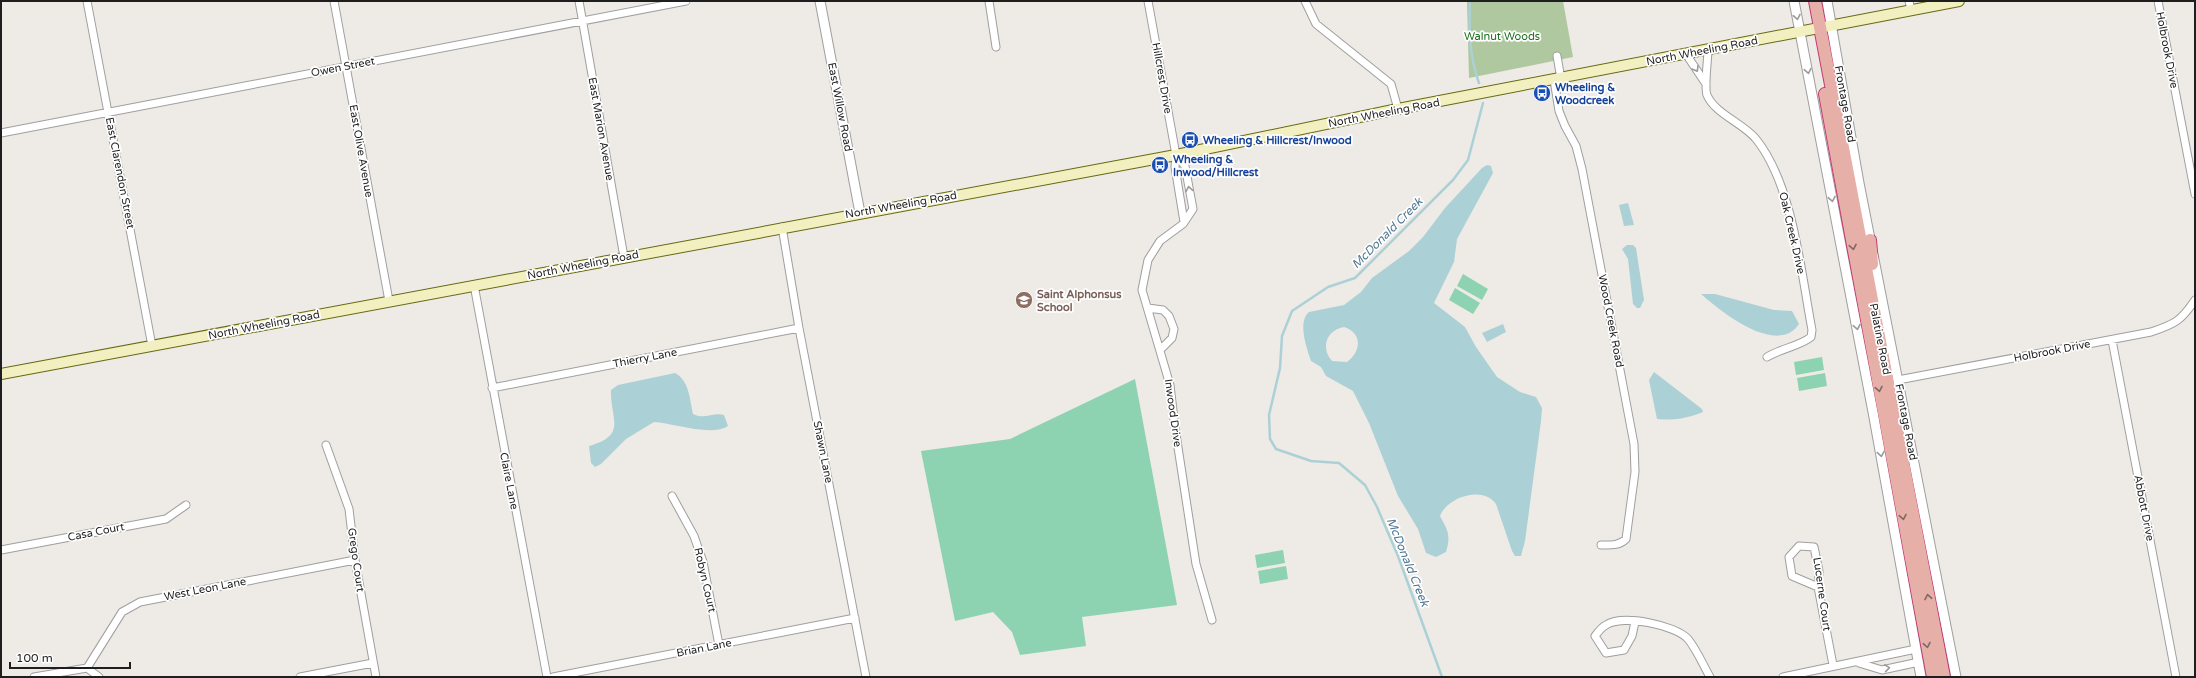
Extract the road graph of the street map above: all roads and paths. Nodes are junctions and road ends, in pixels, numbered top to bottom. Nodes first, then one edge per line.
1 (87, 1) edge
2 (334, 1) edge
3 (579, 1) edge
4 (686, 1) edge
5 (820, 1) edge
6 (989, 1) edge
7 (1148, 1) edge
8 (1305, 1) edge
9 (1794, 1) edge
10 (1807, 1) edge
11 (1815, 1) edge
12 (1827, 1) edge
13 (1959, 1) edge
14 (2158, 1) edge
15 (1910, 6) edge
16 (582, 21) junction
17 (1822, 28) junction
18 (1800, 33) junction
19 (996, 48) dead end
20 (1708, 50) junction
21 (1686, 54) junction
22 (1557, 56) dead end
23 (346, 67) junction
24 (1557, 79) junction
25 (1706, 84) junction
26 (1398, 109) junction
27 (108, 112) junction
28 (1, 133) edge
29 (1176, 155) junction
30 (2195, 194) edge
31 (860, 213) junction
32 (782, 228) junction
33 (1870, 240) junction
34 (624, 257) junction
35 (474, 285) junction
36 (2195, 300) edge
37 (389, 301) junction
38 (1148, 308) junction
39 (799, 328) junction
40 (1879, 337) junction
41 (2112, 340) junction
42 (152, 346) junction
43 (1160, 350) junction
44 (1767, 357) dead end
45 (1, 374) edge
46 (1898, 380) junction
47 (492, 388) junction
48 (326, 445) dead end
49 (672, 496) dead end
50 (186, 505) dead end
51 (1601, 545) dead end
52 (1, 550) edge
53 (355, 560) junction
54 (1818, 587) junction
55 (854, 618) junction
56 (1212, 620) dead end
57 (1634, 622) junction
58 (719, 645) junction
59 (1916, 649) junction
60 (1856, 662) junction
61 (1919, 662) junction
62 (373, 663) junction
63 (1833, 665) junction
64 (87, 668) junction
65 (34, 677) edge
66 (99, 677) edge
67 (300, 677) edge
68 (376, 677) edge
69 (547, 677) edge
70 (553, 677) edge
71 (866, 677) edge
72 (1710, 677) edge
73 (1783, 677) edge
74 (1921, 677) edge
75 (1933, 677) edge
76 (1944, 677) edge
77 (1956, 677) edge
78 (2176, 677) edge

1 - 27 street, East Clarendon Street
2 - 23 street, East Olive Avenue
3 - 16 street, East Marion Avenue
4 - 16 street, Owen Street
5 - 31 street, East Willow Road
6 - 19 street
7 - 29 street, Hillcrest Drive
8 - 26 street
9 -> 18 street
10 - 17 highway, Palatine Road
11 - 17 highway, Palatine Road
12 - 17 street, Frontage Road
13 - 15 main road, North Wheeling Road
14 - 30 street, Holbrook Drive
15 - 17 main road, North Wheeling Road
16 - 23 street, Owen Street
16 - 34 street, East Marion Avenue
17 - 18 main road, North Wheeling Road
17 - 33 street, Frontage Road
17 - 40 highway, Palatine Road
17 -> 75 highway, Palatine Road
18 - 20 main road, North Wheeling Road
18 -> 59 street
20 - 21 main road, North Wheeling Road
20 - 25 street, Oak Creek Drive
21 - 24 main road, North Wheeling Road
21 -> 25 street, Oak Creek Drive
22 - 24 street
23 - 27 street, Owen Street
23 - 37 street, East Olive Avenue
24 - 26 main road, North Wheeling Road
24 - 51 street, Wood Creek Road
25 - 44 street, Oak Creek Drive
26 - 29 main road, North Wheeling Road
27 - 28 street, Owen Street
27 - 42 street, East Clarendon Street
29 - 31 main road, North Wheeling Road
29 - 38 street, Inwood Drive
31 - 32 main road, North Wheeling Road
32 - 34 main road, North Wheeling Road
32 - 39 street, Shawn Lane
33 - 40 highway
33 - 46 street, Frontage Road
34 - 35 main road, North Wheeling Road
35 - 37 main road, North Wheeling Road
35 - 47 street, Claire Lane
36 - 41 street, Holbrook Drive
37 - 42 main road, North Wheeling Road
38 - 43 street, Inwood Drive
38 - 43 street
39 - 47 street, Thierry Lane
39 - 55 street, Shawn Lane
76 -> 40 highway, Palatine Road
41 - 46 street, Holbrook Drive
41 - 78 street, Abbott Drive
42 - 45 main road, North Wheeling Road
43 - 56 street, Inwood Drive
46 - 77 street, Frontage Road
47 - 69 street, Claire Lane
48 - 53 street, Grego Court
49 - 58 street, Robyn Court
50 - 52 street, Casa Court
53 - 62 street, Grego Court
53 - 64 street, West Leon Lane
54 - 54 street, Lucerne Court
54 - 63 street, Lucerne Court
55 - 58 street, Brian Lane
55 - 71 street, Shawn Lane
57 - 57 street
57 - 72 street
58 - 70 street, Brian Lane
59 - 60 street
59 - 61 street
60 -> 61 street
60 - 63 street
61 - 74 street
62 - 67 street
62 - 68 street, Grego Court
63 - 73 street
64 - 65 street
64 - 66 street

